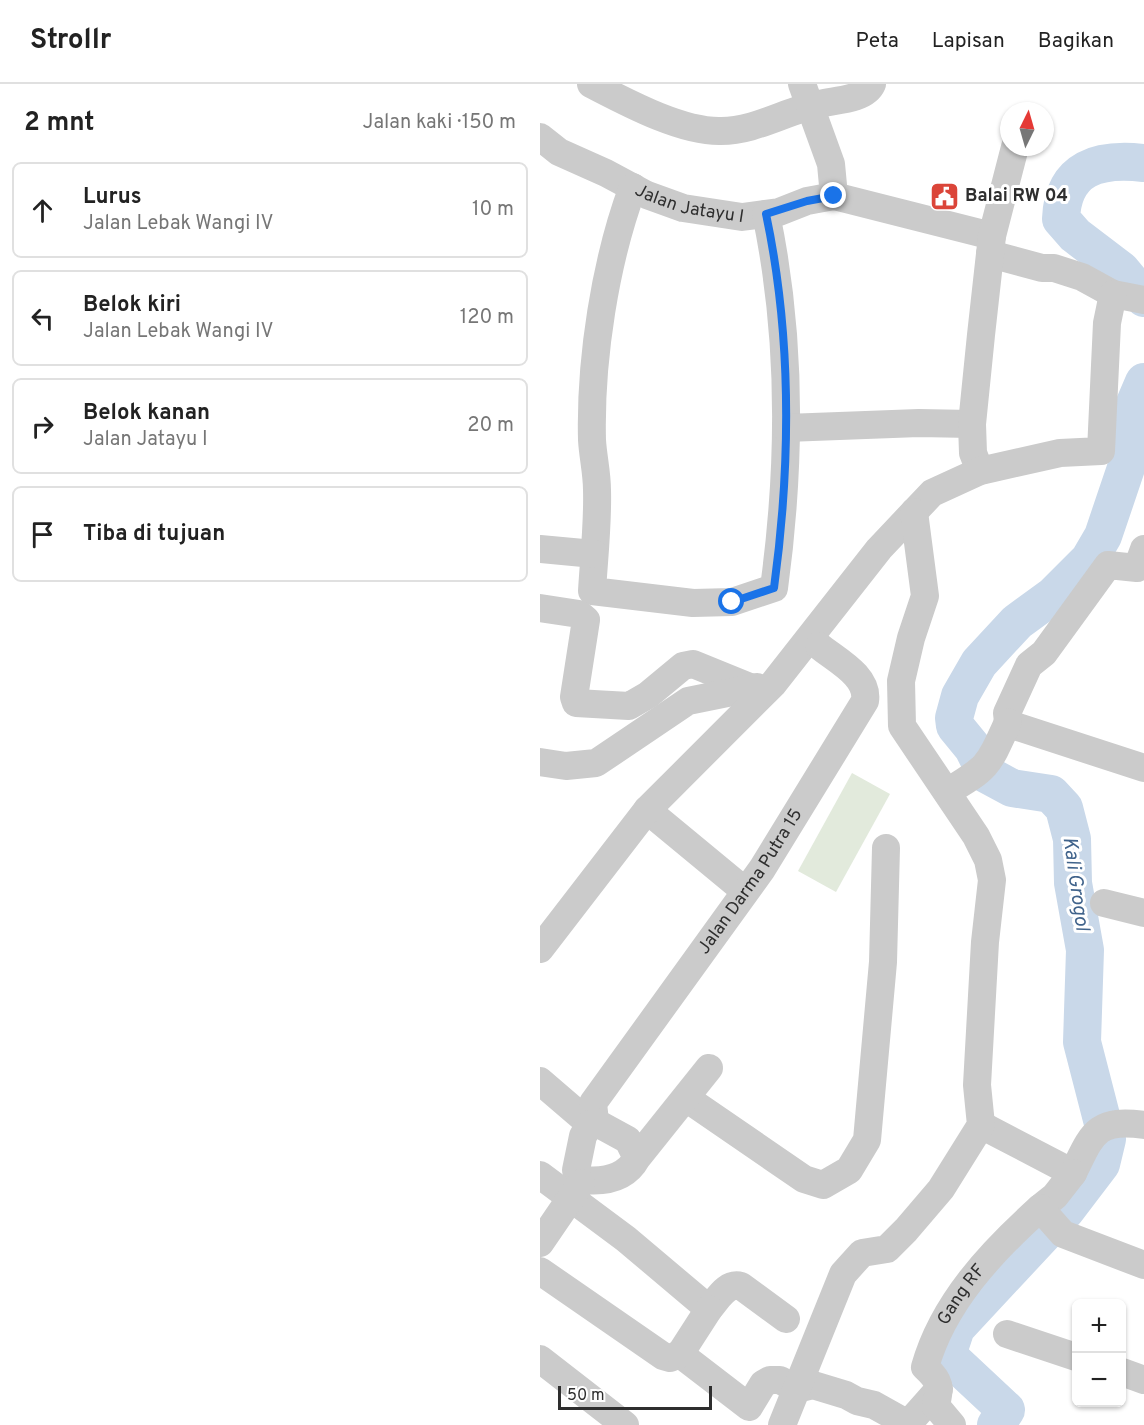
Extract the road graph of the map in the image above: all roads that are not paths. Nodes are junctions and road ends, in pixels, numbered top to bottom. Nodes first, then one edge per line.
1 (591, 84) edge
2 (872, 84) edge
3 (806, 95) edge
4 (541, 145) edge
5 (1013, 156) edge
6 (633, 187) junction
7 (834, 196) junction
8 (766, 214) junction
9 (991, 245) junction
10 (1130, 297) edge
11 (972, 424) junction
12 (786, 428) junction
13 (980, 471) junction
14 (914, 512) junction
15 (540, 549) edge
16 (1144, 549) edge
17 (594, 554) junction
18 (540, 608) edge
19 (819, 646) dead end
20 (763, 686) junction
21 (1008, 722) junction
22 (540, 762) edge
23 (1144, 768) edge
24 (946, 792) junction
25 (647, 810) junction
26 (886, 848) dead end
27 (745, 891) junction
28 (1104, 903) dead end
29 (1144, 913) edge
30 (540, 949) edge
31 (709, 1068) dead end
32 (540, 1081) edge
33 (686, 1098) junction
34 (593, 1123) junction
35 (981, 1125) junction
36 (1144, 1125) edge
37 (637, 1158) junction
38 (1073, 1173) junction
39 (540, 1175) edge
40 (577, 1189) junction
41 (1052, 1222) junction
42 (540, 1243) edge
43 (1144, 1265) edge
44 (540, 1271) edge
45 (709, 1309) junction
46 (786, 1319) dead end
47 (1007, 1334) dead end
48 (680, 1354) junction
49 (1072, 1355) edge
50 (540, 1359) edge
51 (1126, 1373) edge
52 (1144, 1380) edge
53 (796, 1389) junction
54 (939, 1389) junction
55 (625, 1425) edge
56 (782, 1425) edge
57 (952, 1425) edge

1 - 3 street
2 - 3 street
3 - 7 street
4 - 6 street, Jalan Jatayu I
5 - 9 street
6 - 8 street, Jalan Jatayu I
6 - 17 street
7 - 8 street, Jalan Jatayu I
7 - 9 street, Jalan Jatayu I
8 - 12 street
9 - 10 street, Jalan Jatayu I
9 - 11 street
10 - 13 street
11 - 12 street
11 - 13 street
12 - 17 street
13 - 14 street
14 - 20 street
14 - 24 street
15 - 17 street
16 - 21 street
18 - 20 street
19 - 27 street, Jalan Darma Putra 15
20 - 22 street
20 - 25 street
21 - 23 street
21 - 24 street
24 - 35 street
25 - 27 street
25 - 30 street
26 - 33 street
27 - 34 street, Jalan Darma Putra 15
28 - 29 street
31 - 33 street
32 - 34 street
33 - 37 street
34 - 37 street
34 - 40 street, Jalan Darma Putra 15
35 - 38 street
35 - 53 street
36 - 38 street
37 - 40 street
38 - 41 street
39 - 40 street
40 - 42 street
40 - 45 street
41 - 43 street
41 - 54 street, Gang RF
44 - 48 street
45 - 46 street
45 - 48 street
47 - 49 street
48 - 53 street
50 - 55 street
51 - 52 street
53 - 54 street
53 - 56 street
54 - 57 street, Gang RF

